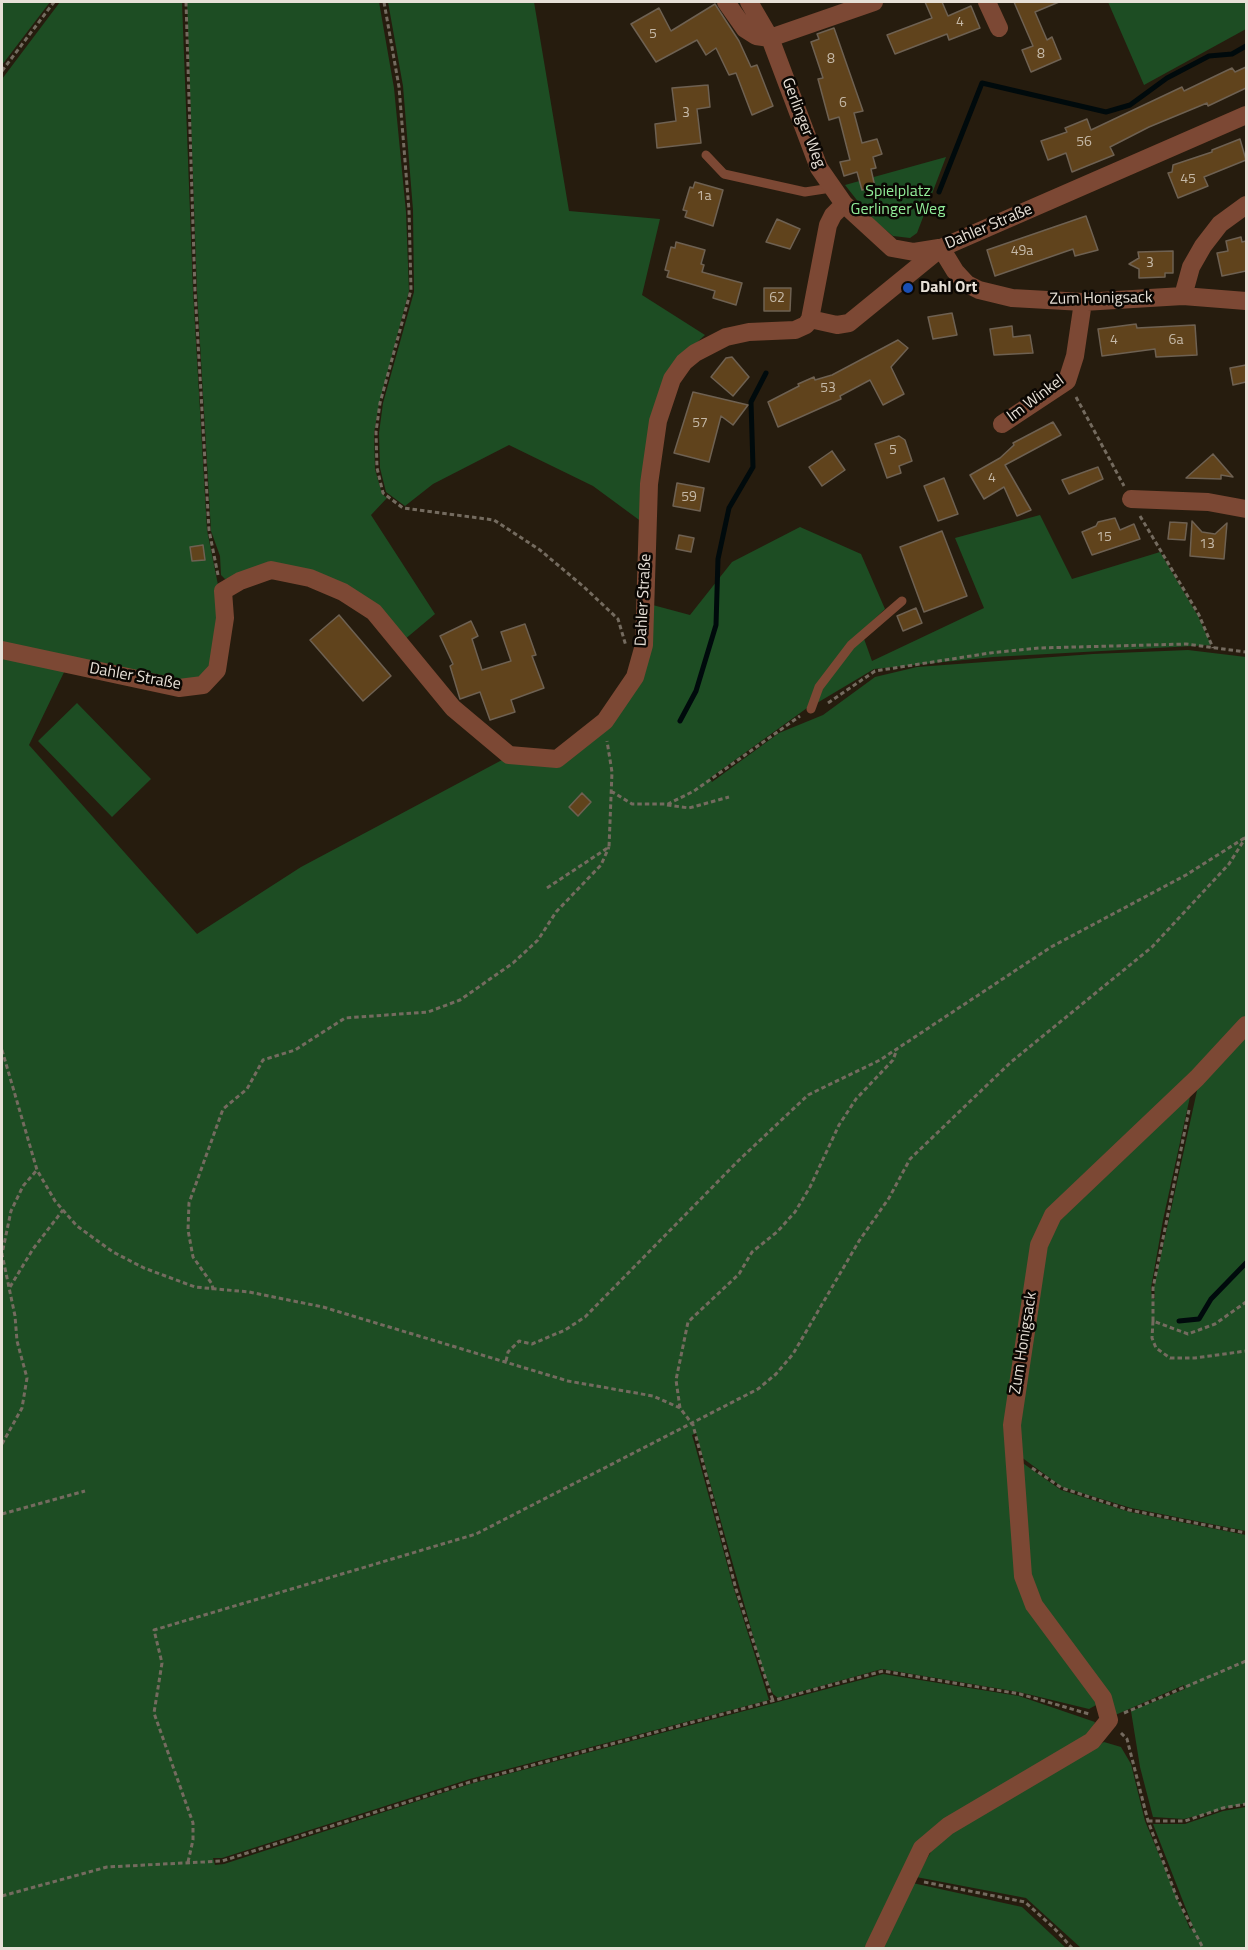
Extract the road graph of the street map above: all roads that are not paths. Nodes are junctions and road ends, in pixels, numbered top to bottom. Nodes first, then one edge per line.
1 (726, 2) edge
2 (749, 2) edge
3 (874, 2) edge
4 (987, 2) edge
5 (999, 28) dead end
6 (770, 38) junction
7 (1246, 115) edge
8 (706, 155) dead end
9 (831, 188) junction
10 (844, 204) junction
11 (1246, 205) edge
12 (941, 248) junction
13 (1183, 296) junction
14 (1246, 301) edge
15 (1083, 302) junction
16 (810, 319) junction
17 (1002, 424) dead end
18 (1131, 499) dead end
19 (1246, 509) edge
20 (902, 601) dead end
21 (2, 650) edge
22 (811, 709) road end
23 (1246, 1025) edge
24 (874, 1948) edge

1 - 6 street
2 - 6 street, Gerlinger Weg
3 - 6 street
4 - 5 street
6 - 9 street, Gerlinger Weg
7 - 12 street, Dahler Straße
8 - 9 lane
9 - 10 street, Gerlinger Weg
10 - 12 street, Gerlinger Weg
10 - 16 street
11 - 13 street
12 - 15 street, Zum Honigsack
12 - 16 street, Dahler Straße
13 - 14 street, Zum Honigsack
13 - 15 street, Zum Honigsack
15 - 17 street, Im Winkel
16 - 21 street, Dahler Straße
18 - 19 street
20 - 22 lane
23 - 24 street, Zum Honigsack

